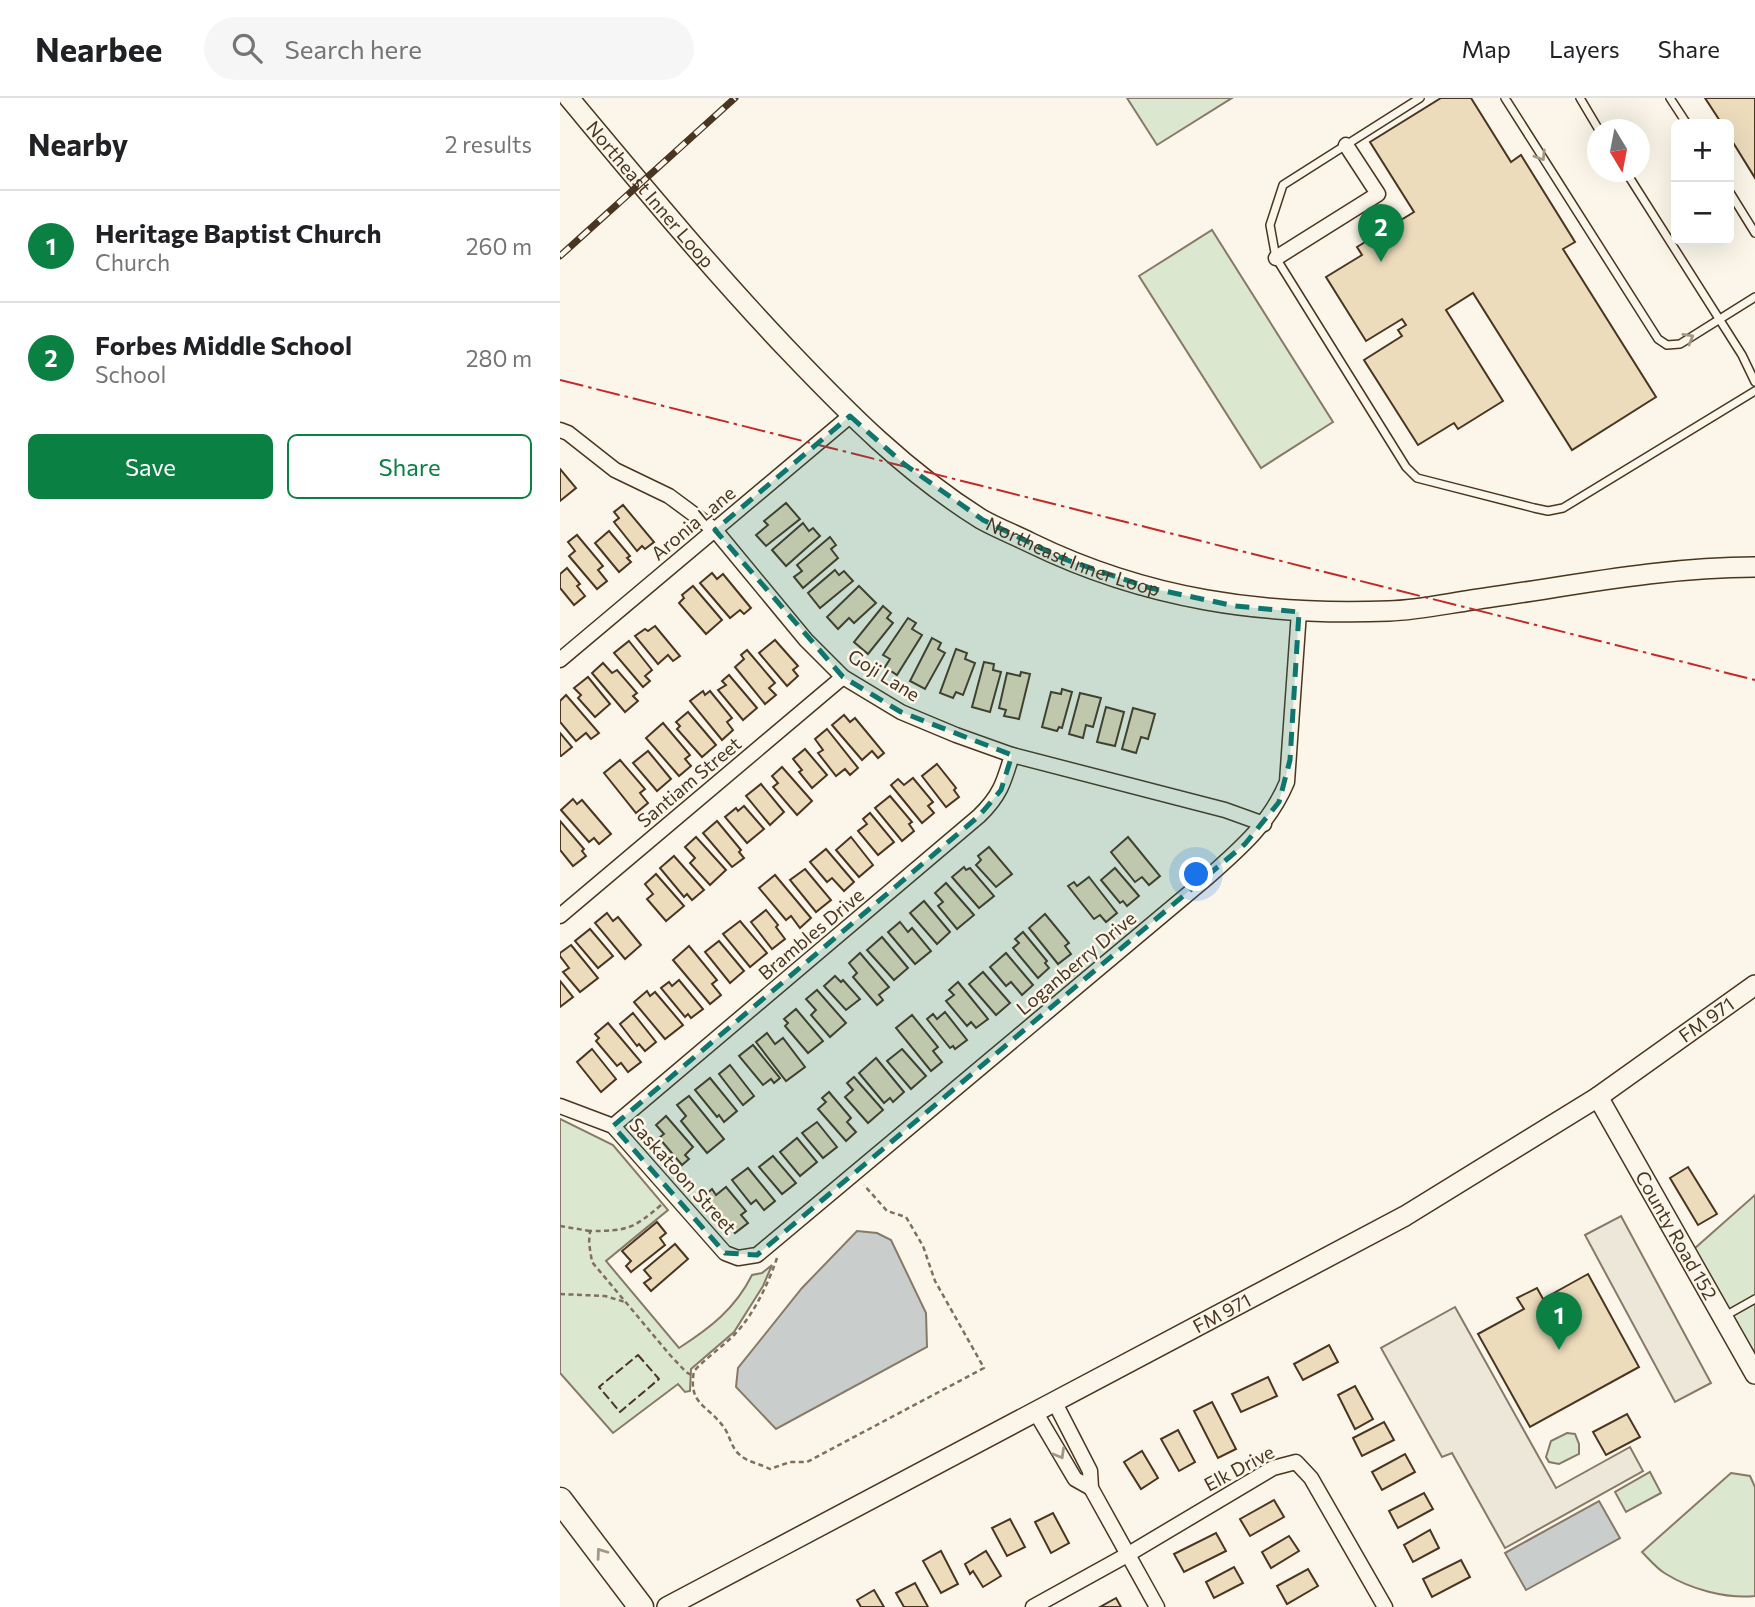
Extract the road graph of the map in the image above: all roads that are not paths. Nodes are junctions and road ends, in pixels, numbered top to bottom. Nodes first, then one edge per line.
1 (569, 98) edge
2 (1420, 98) edge
3 (1505, 98) edge
4 (1580, 98) edge
5 (1670, 98) edge
6 (1593, 119) edge
7 (1683, 119) edge
8 (1346, 145) junction
9 (1632, 182) edge
10 (1734, 199) edge
11 (1755, 233) edge
12 (1276, 258) junction
13 (1755, 297) edge
14 (1720, 320) junction
15 (1755, 382) edge
16 (1755, 391) edge
17 (850, 415) junction
18 (560, 429) edge
19 (715, 530) junction
20 (1755, 567) edge
21 (1299, 612) junction
22 (560, 660) edge
23 (843, 677) junction
24 (1012, 755) junction
25 (1264, 824) junction
26 (560, 916) edge
27 (1755, 985) edge
28 (1598, 1097) junction
29 (560, 1106) edge
30 (613, 1126) junction
31 (738, 1258) joint
32 (1755, 1299) edge
33 (1724, 1317) junction
34 (1755, 1374) edge
35 (1055, 1404) junction
36 (1036, 1413) junction
37 (1090, 1488) junction
38 (560, 1500) edge
39 (1127, 1555) junction
40 (641, 1607) edge
41 (667, 1607) edge
42 (1033, 1607) edge
43 (1157, 1607) edge
44 (1385, 1607) edge

1 - 17 main road, Northeast Inner Loop
2 - 8 lane
3 -> 14 lane
4 - 6 lane
5 - 7 lane
8 - 12 lane
8 - 12 street
9 - 14 lane
10 - 11 lane
12 - 16 lane
13 - 14 lane
14 - 15 lane
17 - 19 street, Aronia Lane
17 - 21 main road, Northeast Inner Loop
18 - 19 street, Goji Lane
19 - 22 street, Aronia Lane
19 - 23 street, Goji Lane
20 - 21 main road, Northeast Inner Loop
21 - 25 street, Loganberry Drive
23 - 24 street, Goji Lane
23 - 26 street, Santiam Street
24 - 25 street, Goji Lane
24 - 30 street, Brambles Drive
25 - 31 street, Loganberry Drive
27 - 28 main road, FM 971 / FM 971
28 - 33 main road, County Road 152
28 - 35 main road, FM 971 / FM 971
29 - 30 street, Saskatoon Street
30 - 31 street, Saskatoon Street
32 - 33 lane
33 - 34 main road, County Road 152
35 - 36 main road, FM 971 / FM 971
35 - 37 street
36 -> 37 street
36 - 41 main road, FM 971 / FM 971
37 - 39 street
40 -> 38 highway
39 - 42 street
39 - 43 street
39 - 44 street, Elk Drive

